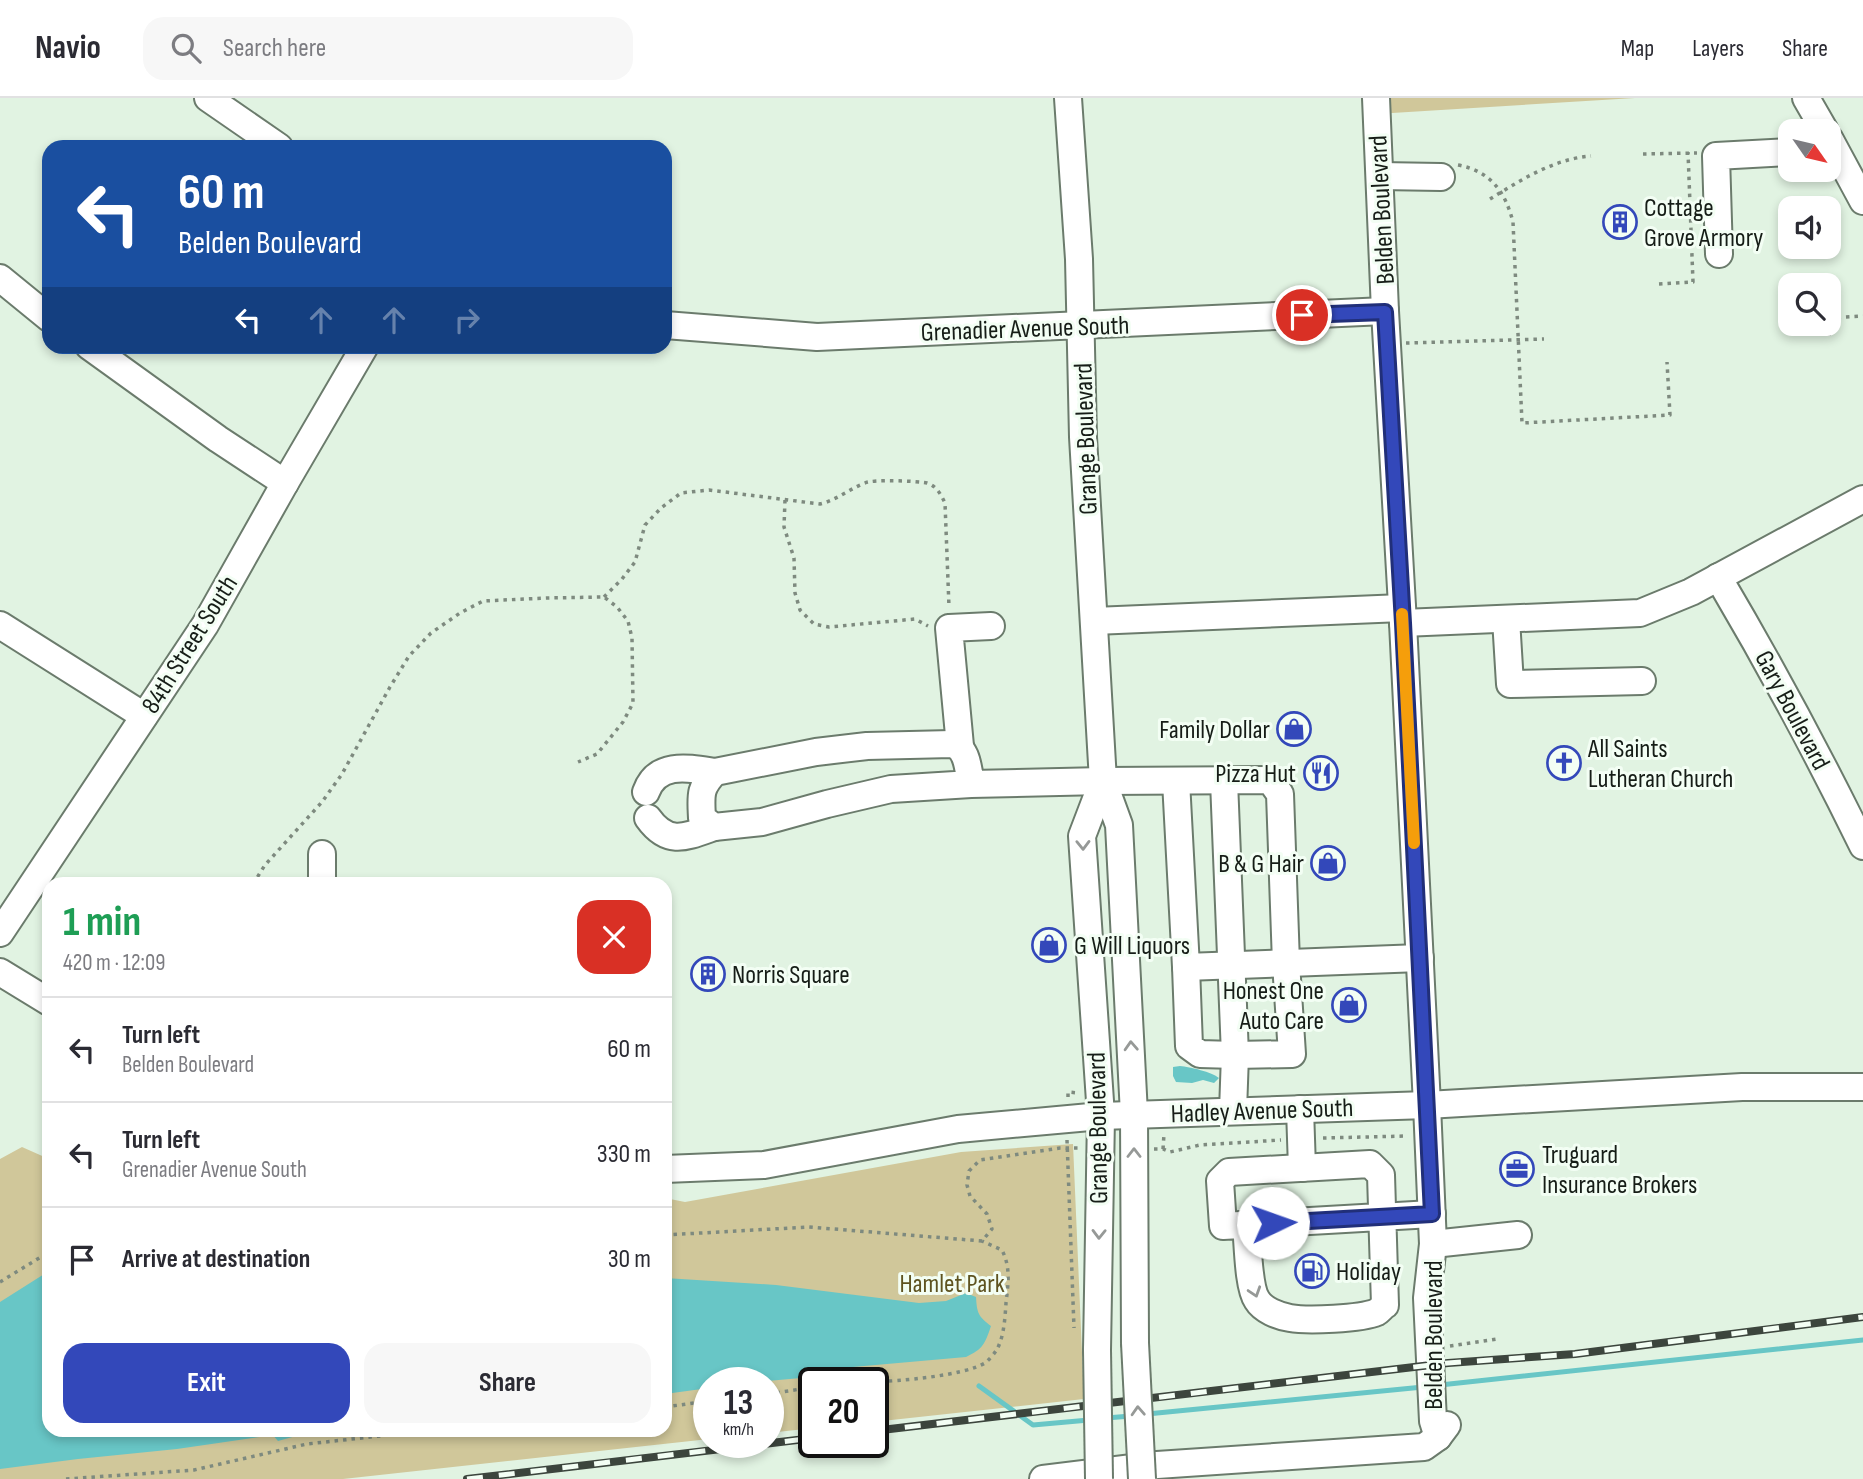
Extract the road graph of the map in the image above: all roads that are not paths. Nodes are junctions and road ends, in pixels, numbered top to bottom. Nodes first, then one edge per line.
1 (208, 98) edge
2 (1069, 98) edge
3 (1376, 98) edge
4 (1806, 98) edge
5 (1817, 119) edge
6 (269, 140) edge
7 (1778, 153) edge
8 (1841, 159) edge
9 (1445, 171) road end
10 (1380, 176) junction
11 (1859, 186) edge
12 (1719, 254) dead end
13 (0, 278) edge
14 (42, 312) edge
15 (1385, 312) junction
16 (1080, 325) junction
17 (672, 326) edge
18 (100, 354) edge
19 (360, 354) edge
20 (285, 483) junction
21 (1863, 499) edge
22 (1718, 577) junction
23 (1402, 616) junction
24 (1506, 619) junction
25 (1094, 621) junction
26 (0, 625) edge
27 (991, 626) dead end
28 (1642, 681) dead end
29 (144, 716) junction
30 (960, 746) junction
31 (715, 772) junction
32 (1224, 780) junction
33 (1103, 781) junction
34 (1177, 781) junction
35 (971, 785) junction
36 (714, 827) junction
37 (1863, 846) edge
38 (321, 854) dead end
39 (323, 877) edge
40 (0, 933) edge
41 (1420, 958) junction
42 (1286, 963) junction
43 (1232, 965) junction
44 (1186, 967) junction
45 (0, 972) edge
46 (42, 998) edge
47 (1235, 1055) junction
48 (1863, 1087) edge
49 (1427, 1105) junction
50 (1300, 1109) junction
51 (1233, 1111) junction
52 (1134, 1114) junction
53 (1101, 1116) junction
54 (1302, 1168) junction
55 (672, 1169) edge
56 (1432, 1214) junction
57 (1382, 1217) junction
58 (1246, 1225) junction
59 (1518, 1235) dead end
60 (1433, 1244) junction
61 (1438, 1437) junction
62 (1043, 1479) edge
63 (1099, 1479) edge
64 (1142, 1479) edge

1 - 6 street
2 - 16 street, Grange Boulevard
3 - 10 street, Belden Boulevard
4 - 5 street
7 - 12 street
8 - 11 street
9 - 10 street
10 - 15 street, Belden Boulevard
13 - 14 street
15 - 16 street, Grenadier Avenue South
15 - 23 street, Belden Boulevard
16 - 17 street, Grenadier Avenue South
16 - 25 street, Grange Boulevard
18 - 20 street
19 - 20 street, 84th Street South
20 - 29 street, 84th Street South
21 - 22 street
22 - 24 street
22 - 37 street, Gary Boulevard
23 - 24 street
23 - 25 street
23 - 41 street, Belden Boulevard
24 - 28 street
25 - 33 street, Grange Boulevard
26 - 29 street
27 - 30 street
29 - 40 street, 84th Street South
30 - 31 street
30 - 35 street
31 - 36 street
31 - 36 street
32 - 34 street
32 - 42 street
32 - 43 street
33 - 34 street
33 - 35 street
52 -> 33 street, Grange Boulevard
33 -> 53 street, Grange Boulevard
34 - 44 street
35 - 36 street
38 - 39 street
41 - 42 street
41 - 49 street, Belden Boulevard
42 - 43 street
42 - 47 street
43 - 44 street
43 - 47 street
44 - 47 street
45 - 46 street
47 - 51 street
48 - 49 street, Hadley Avenue South
49 - 50 street, Hadley Avenue South
49 - 56 street, Belden Boulevard
50 - 51 street, Hadley Avenue South
50 - 54 street
51 - 52 street, Hadley Avenue South
52 - 53 street, Hadley Avenue South
64 -> 52 street, Grange Boulevard, bridge
53 - 55 street, Hadley Avenue South
53 -> 63 street, Grange Boulevard, bridge
54 - 57 street
54 - 58 street
56 - 57 street
56 - 60 street, Belden Boulevard
57 - 58 street
58 -> 57 street
59 - 60 street
60 - 61 street, Belden Boulevard
60 - 61 street, Belden Boulevard
61 - 62 street

